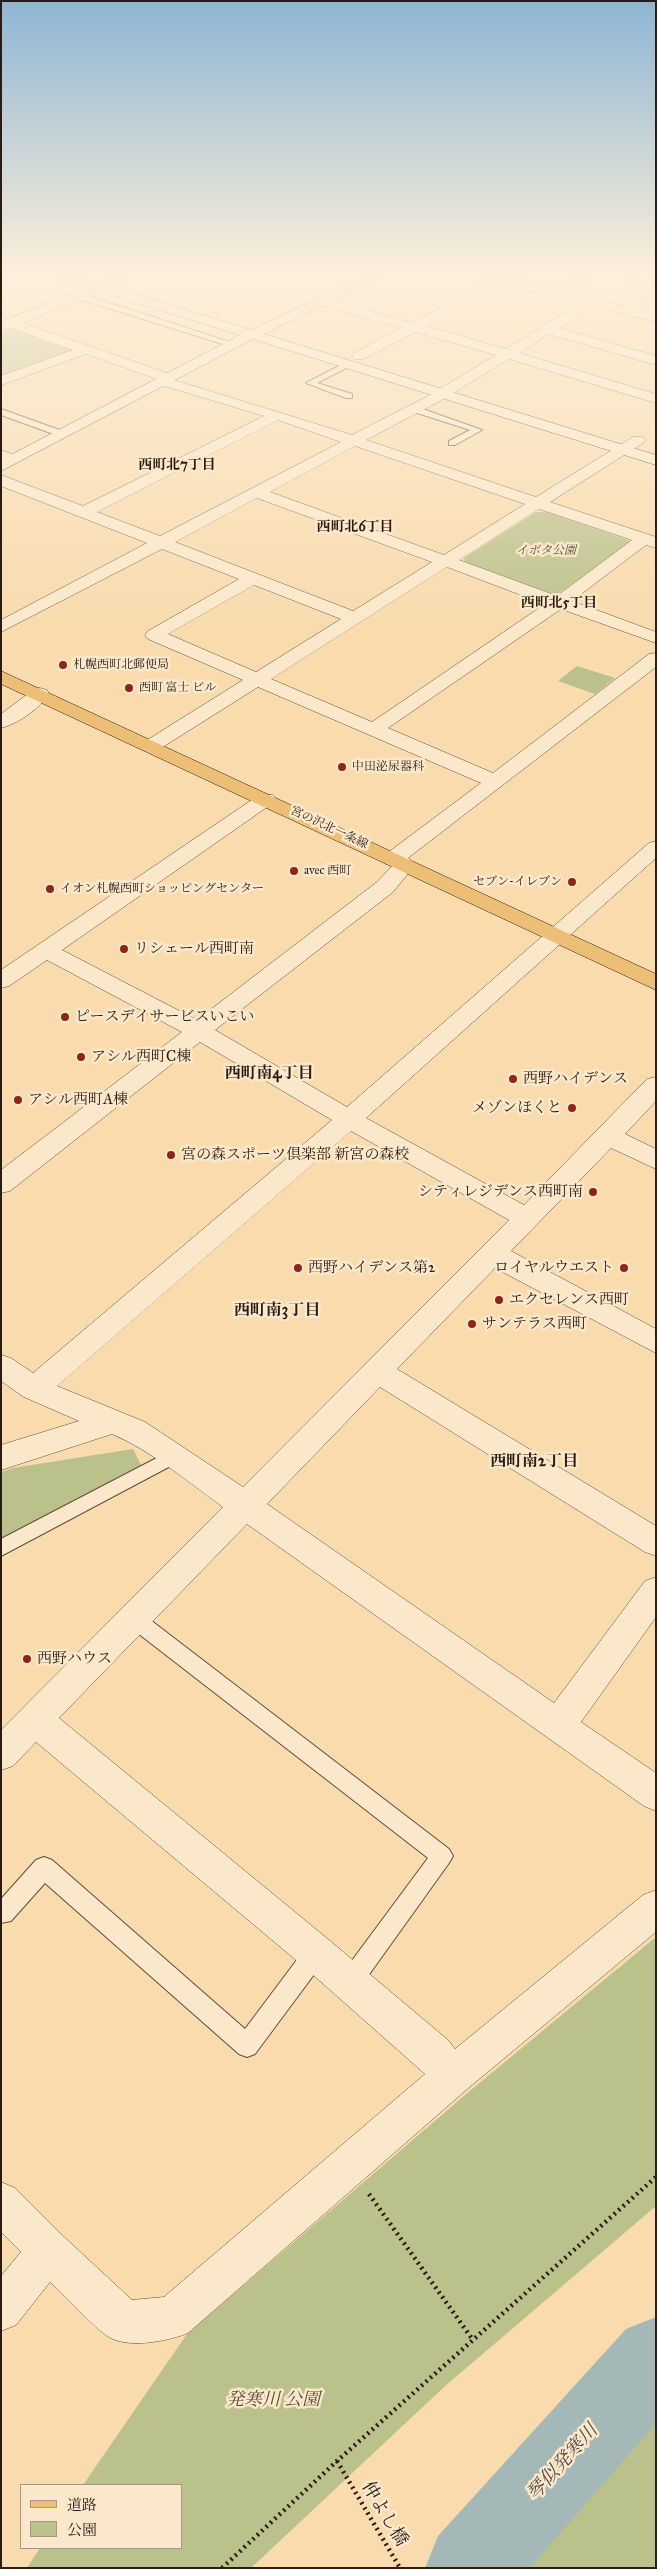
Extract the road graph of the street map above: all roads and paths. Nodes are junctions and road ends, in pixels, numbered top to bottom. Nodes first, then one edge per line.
1 (135, 395) edge
2 (214, 395) edge
3 (346, 395) edge
4 (440, 395) edge
5 (445, 395) edge
6 (489, 395) edge
7 (642, 395) edge
8 (349, 396) dead end
9 (656, 399) edge
10 (414, 409) junction
11 (1, 412) edge
12 (277, 415) junction
13 (62, 434) junction
14 (638, 440) junction
15 (352, 441) junction
16 (452, 443) dead end
17 (656, 446) edge
18 (622, 449) junction
19 (5, 460) edge
20 (656, 460) edge
21 (1, 480) edge
22 (256, 492) junction
23 (537, 503) junction
24 (84, 512) junction
25 (650, 541) edge
26 (161, 542) junction
27 (446, 562) junction
28 (254, 578) junction
29 (558, 602) junction
30 (354, 618) junction
31 (1, 627) edge
32 (656, 638) edge
33 (656, 658) edge
34 (1, 677) edge
35 (256, 680) junction
36 (40, 694) junction
37 (1, 722) edge
38 (373, 730) junction
39 (151, 746) junction
40 (494, 781) junction
41 (266, 799) junction
42 (656, 847) edge
43 (399, 861) junction
44 (555, 937) junction
45 (45, 950) junction
46 (1, 981) edge
47 (656, 983) edge
48 (197, 1030) junction
49 (656, 1085) edge
50 (349, 1119) junction
51 (608, 1136) junction
52 (656, 1160) edge
53 (1, 1184) edge
54 (528, 1218) junction
55 (493, 1254) junction
56 (656, 1342) edge
57 (1, 1366) edge
58 (377, 1371) junction
59 (34, 1389) junction
60 (113, 1422) junction
61 (174, 1456) junction
62 (1, 1458) edge
63 (244, 1507) junction
64 (656, 1542) edge
65 (1, 1548) edge
66 (656, 1591) edge
67 (134, 1618) junction
68 (35, 1720) junction
69 (558, 1726) junction
70 (1, 1754) edge
71 (656, 1794) edge
72 (656, 1908) edge
73 (1, 1911) edge
74 (316, 1953) junction
75 (350, 1982) junction
76 (452, 2076) junction
77 (656, 2177) edge
78 (366, 2190) dead end
79 (1, 2202) edge
80 (48, 2251) junction
81 (1, 2310) edge
82 (474, 2340) junction
83 (337, 2461) junction
84 (222, 2568) edge
85 (400, 2568) edge

1 - 13 street
2 - 12 street
3 - 8 lane
4 - 10 street
5 - 18 street
6 - 14 street
7 - 9 street
10 - 15 street
10 - 16 lane
11 - 13 lane
12 - 15 street
12 - 24 street
13 - 19 street
14 - 17 street
14 - 18 street
15 - 22 street
15 - 23 street
18 - 20 street
18 - 23 street
21 - 24 street
22 - 26 street
22 - 27 street
23 - 25 street
23 - 27 street
24 - 26 street
25 - 29 street
26 - 28 street
26 - 31 street
27 - 29 street
27 - 30 street
28 - 30 street
28 - 35 street
29 - 32 street
29 - 38 street
30 - 35 street
33 - 40 street
34 - 36 main road, 宮の沢北一条線
35 - 38 street
35 - 39 street
36 - 37 street
36 - 39 main road, 宮の沢北一条線
38 - 40 street
39 - 41 main road, 宮の沢北一条線
40 - 43 street
41 - 43 main road, 宮の沢北一条線
41 - 45 street
42 - 44 street
43 - 44 main road, 宮の沢北一条線
43 - 48 street
44 - 47 main road, 宮の沢北一条線
44 - 50 street
45 - 46 street
45 - 48 street
48 - 50 street
48 - 53 street
49 - 51 street
50 - 54 street
50 - 59 street
51 - 52 street
51 - 54 street
54 - 55 street
55 - 56 street
55 - 58 street
57 - 59 street
58 - 63 street
58 - 64 street
59 - 60 street
60 - 61 street
60 - 62 street
61 - 63 street
61 - 65 lane
63 - 67 street
63 - 69 street
66 - 69 street
67 - 68 street
67 - 75 lane
68 - 70 street
68 - 74 street
69 - 71 street
72 - 76 street
73 - 74 lane
74 - 75 street
75 - 76 street
76 - 80 street
77 - 82 path
78 - 82 path
79 - 80 street
80 - 81 street
82 - 83 path
83 - 84 path
83 - 85 path, 仲よし橋

